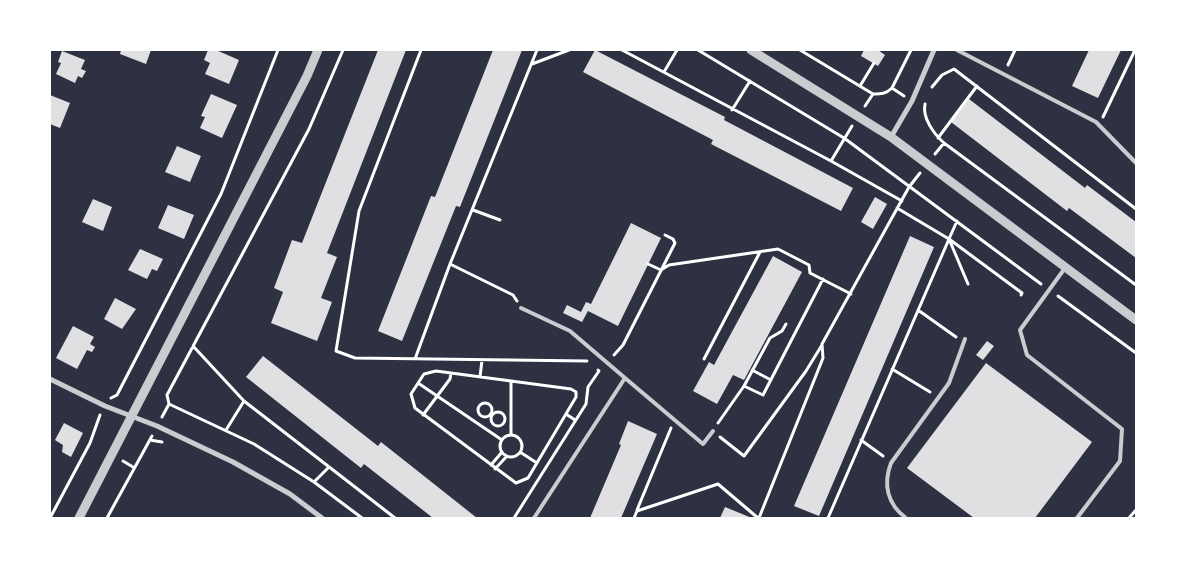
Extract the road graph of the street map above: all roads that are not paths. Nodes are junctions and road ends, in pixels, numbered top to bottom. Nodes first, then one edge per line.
1 (318, 50) edge
2 (751, 50) edge
3 (934, 50) edge
4 (958, 50) edge
5 (891, 137) junction
6 (1136, 163) edge
7 (1067, 266) junction
8 (521, 308) road end
9 (1136, 320) edge
10 (964, 341) road end
11 (625, 378) junction
12 (50, 379) edge
13 (132, 416) junction
14 (713, 431) road end
15 (79, 518) edge
16 (322, 518) edge
17 (534, 518) edge
18 (906, 518) edge
19 (1077, 518) edge

1 - 13 street
2 - 5 street
3 - 5 street
4 - 6 lane
5 - 7 street
7 - 9 street
7 - 19 lane
8 - 11 lane
10 - 18 lane
11 - 14 lane
11 - 17 lane
12 - 13 street
13 - 15 street
13 - 16 street

